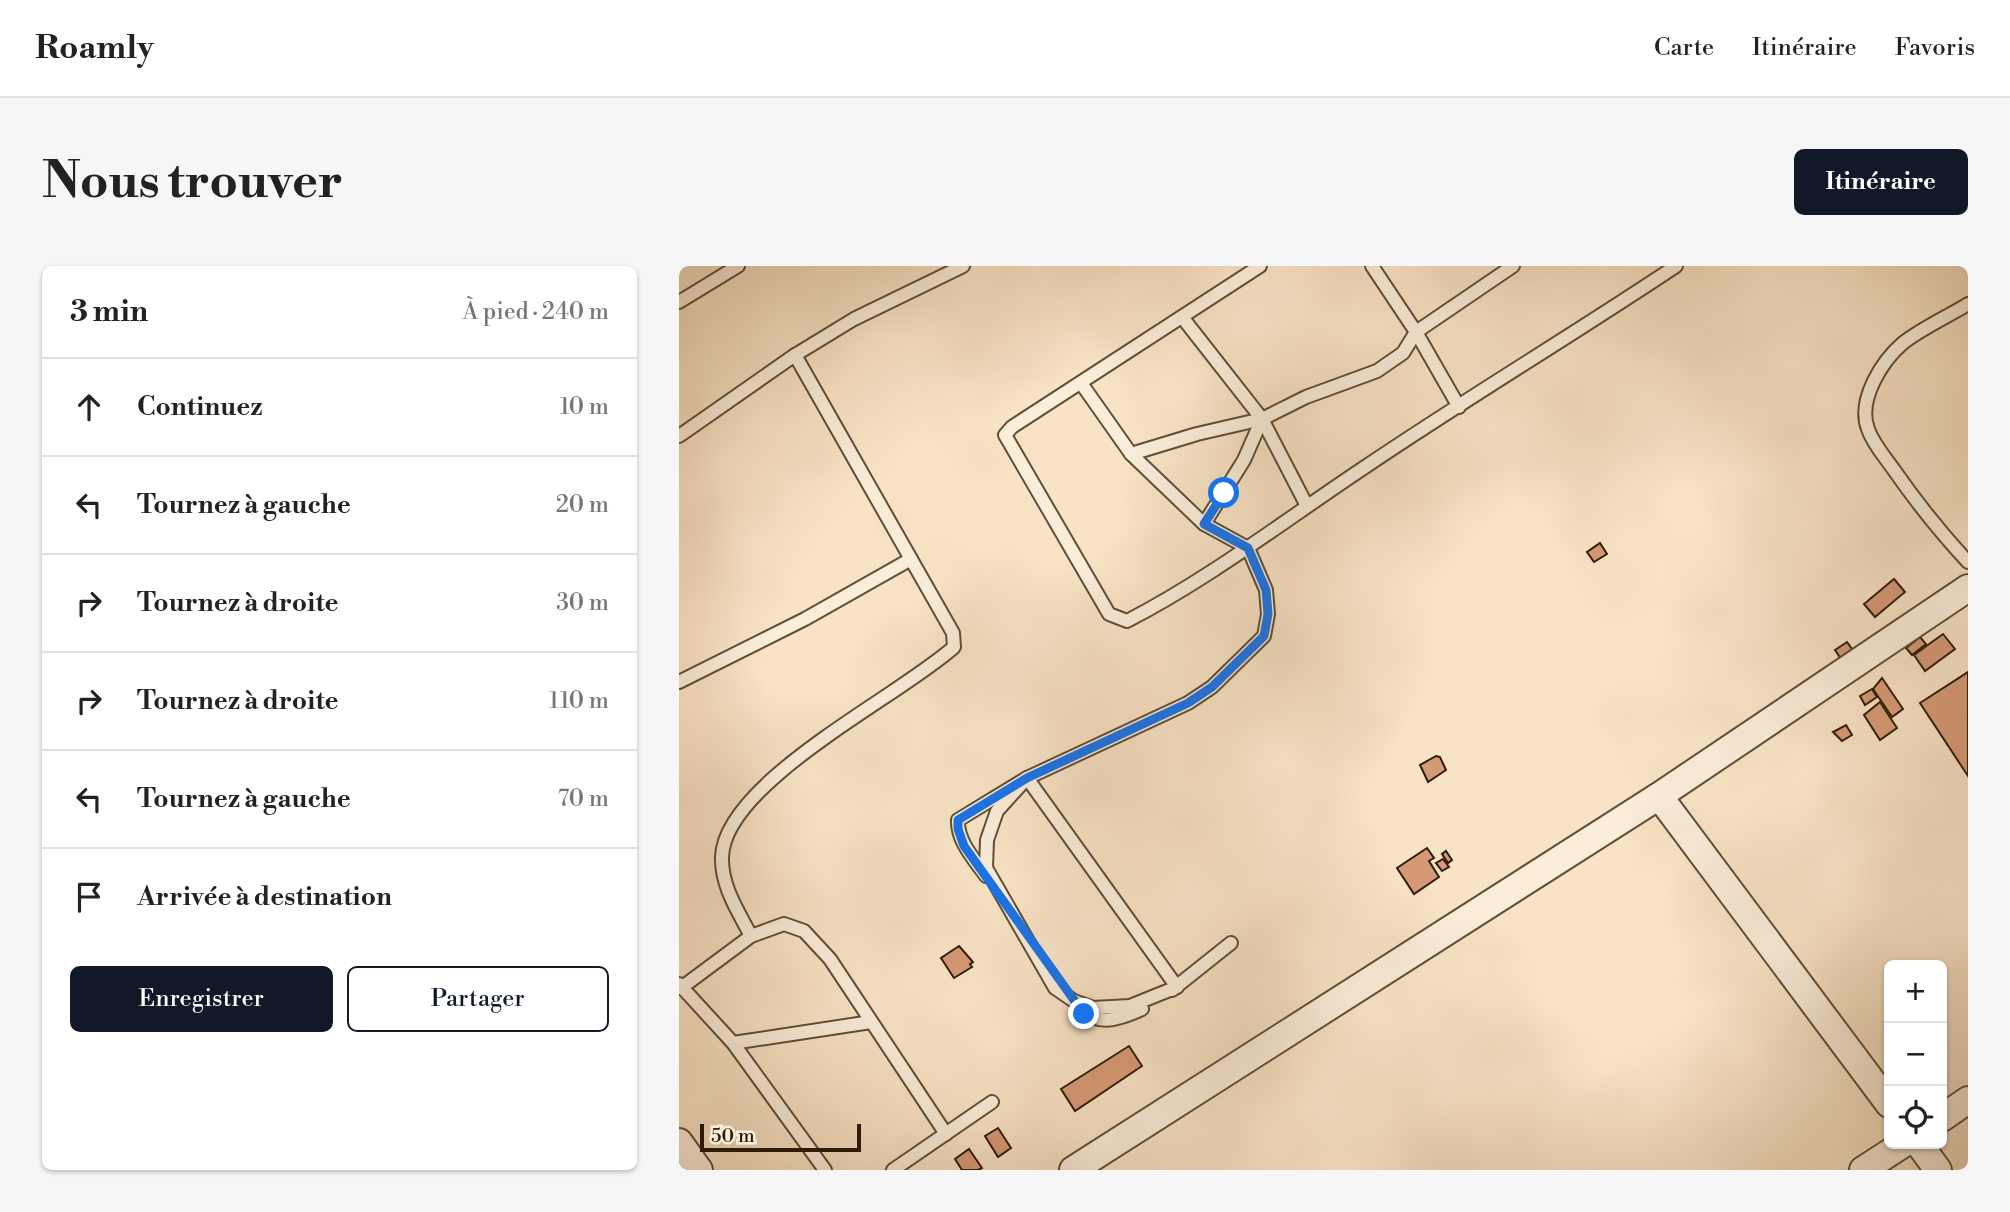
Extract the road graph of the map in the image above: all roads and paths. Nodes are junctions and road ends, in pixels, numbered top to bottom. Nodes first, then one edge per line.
1 (738, 266) edge
2 (963, 266) edge
3 (1260, 266) edge
4 (1372, 266) edge
5 (1513, 266) edge
6 (1650, 266) edge
7 (1675, 266) edge
8 (1658, 278) junction
9 (679, 302) edge
10 (1968, 304) edge
11 (1182, 317) junction
12 (1416, 332) junction
13 (795, 355) junction
14 (1081, 383) junction
15 (1459, 407) junction
16 (1262, 419) junction
17 (679, 436) edge
18 (1131, 454) junction
19 (1307, 506) junction
20 (1204, 524) junction
21 (1248, 548) junction
22 (911, 559) junction
23 (1968, 562) edge
24 (1968, 588) edge
25 (679, 682) edge
26 (1027, 778) junction
27 (1658, 796) junction
28 (751, 936) junction
29 (1231, 943) dead end
30 (680, 986) edge
31 (1177, 987) junction
32 (871, 1023) junction
33 (733, 1043) junction
34 (1884, 1097) edge
35 (1968, 1100) edge
36 (992, 1102) dead end
37 (1947, 1115) edge
38 (946, 1134) junction
39 (679, 1142) edge
40 (1895, 1149) edge
41 (1923, 1149) edge
42 (699, 1170) edge
43 (825, 1170) edge
44 (893, 1170) edge
45 (1073, 1170) edge
46 (1863, 1170) edge
47 (1938, 1170) edge

1 - 9 lane
2 - 13 lane
3 - 11 lane
4 - 12 lane
5 - 12 lane
6 - 8 lane
7 - 8 lane
8 - 15 lane
10 - 23 lane
11 - 14 lane
11 - 16 lane
12 - 15 lane
12 - 16 lane
13 - 17 lane
13 - 22 lane
14 - 18 lane
14 - 21 lane
15 - 19 lane
16 - 18 lane
16 - 19 lane
16 - 20 lane
18 - 20 lane
19 - 21 lane
20 - 21 lane
21 - 26 lane
22 - 25 lane
22 - 28 lane
24 - 27 street
26 - 31 lane
26 - 31 lane
26 - 31 lane
27 - 34 street
27 - 45 street
28 - 30 lane
28 - 32 lane
29 - 31 lane
30 - 33 lane
32 - 33 lane
32 - 38 lane
33 - 43 lane
35 - 37 street
36 - 38 lane
38 - 44 lane
39 - 42 street
40 - 46 street
41 - 47 street

